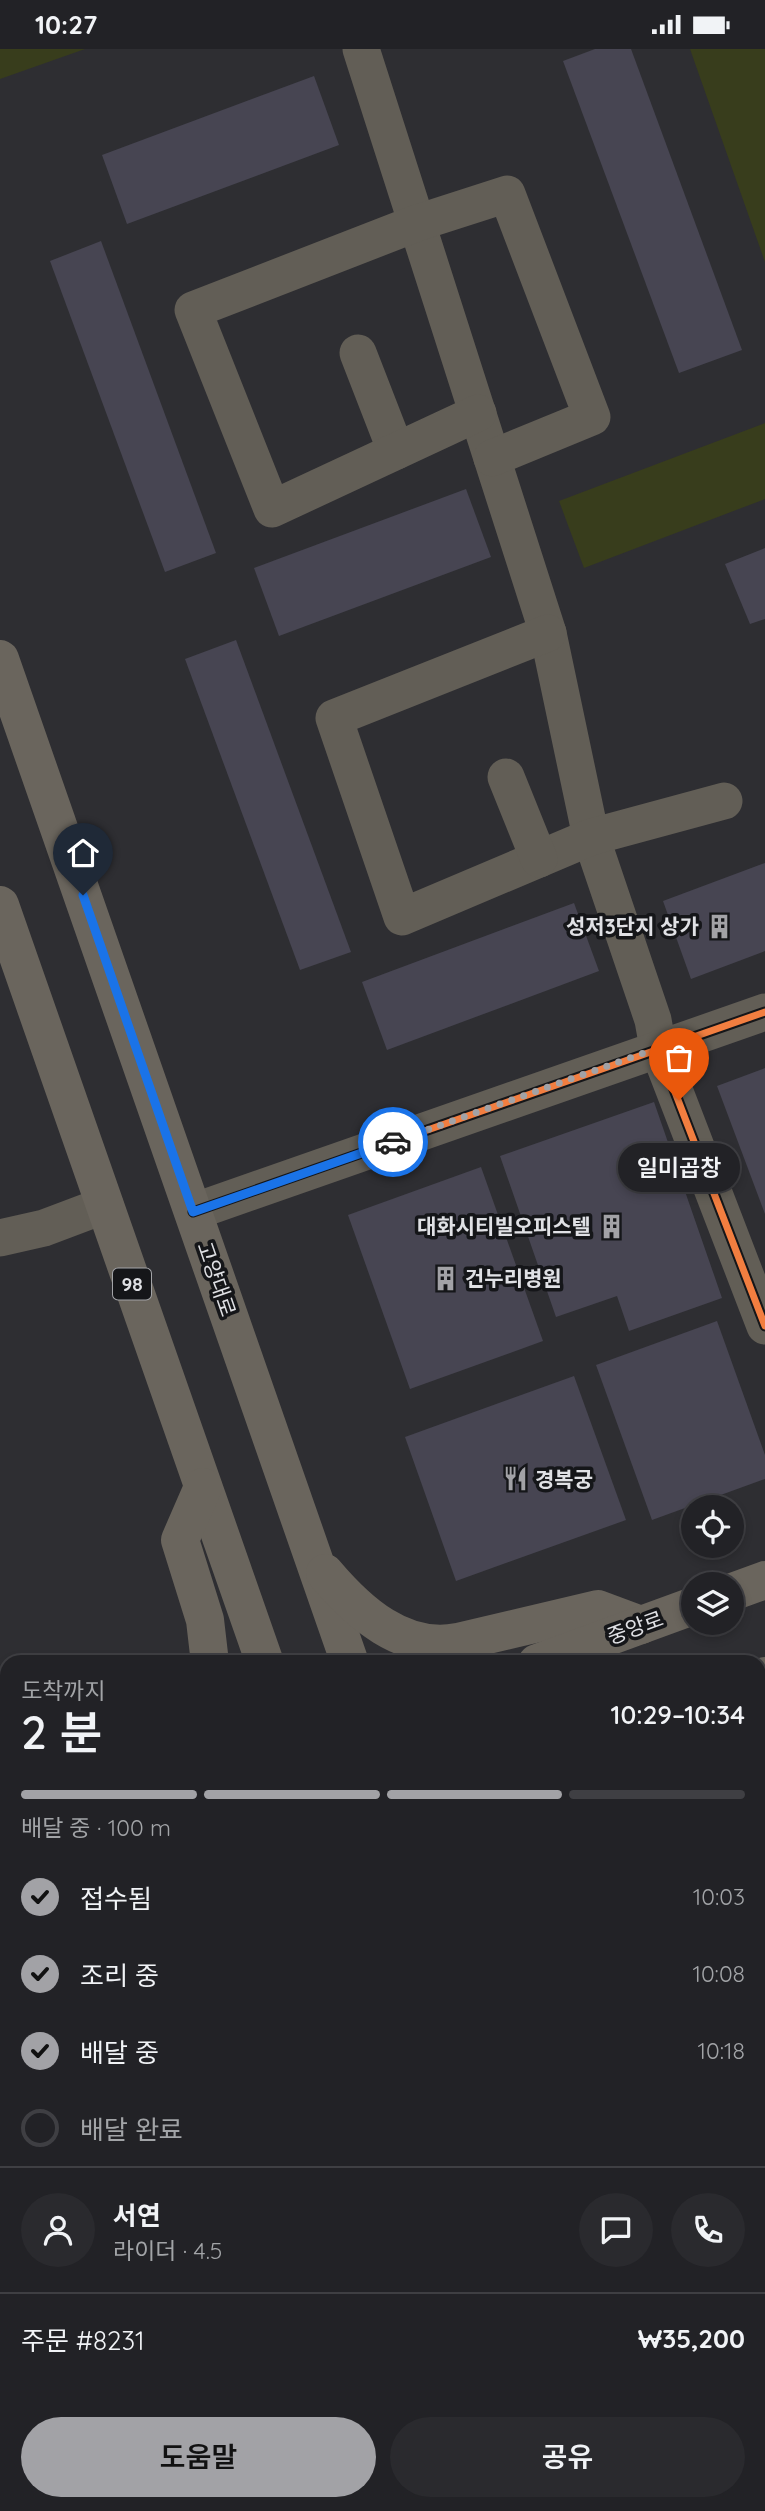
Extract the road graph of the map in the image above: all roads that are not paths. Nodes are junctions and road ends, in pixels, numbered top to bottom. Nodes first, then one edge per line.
1 (361, 49) edge
2 (417, 223) junction
3 (358, 353) dead end
4 (478, 413) junction
5 (396, 451) junction
6 (492, 457) junction
7 (548, 633) junction
8 (0, 659) edge
9 (506, 777) dead end
10 (724, 801) dead end
11 (592, 837) junction
12 (539, 859) junction
13 (0, 905) edge
14 (765, 1013) edge
15 (658, 1048) junction
16 (105, 1205) junction
17 (193, 1212) junction
18 (0, 1238) edge
19 (762, 1306) edge
20 (203, 1487) junction
21 (315, 1562) junction
22 (765, 1580) edge
23 (744, 1588) edge
24 (765, 1594) edge
25 (744, 1599) edge
26 (681, 1610) edge
27 (681, 1615) edge
28 (641, 1625) junction
29 (209, 1655) edge
30 (262, 1655) edge
31 (347, 1655) edge
32 (559, 1655) edge

1 - 2 street
2 - 4 street
2 - 5 street
2 - 6 street
3 - 5 street
4 - 5 street
4 - 6 street
6 - 7 street
7 - 11 street
7 - 12 street
8 - 17 main road, 고양대로
9 - 12 street
10 - 11 street
11 - 12 street
11 - 15 street
13 - 16 main road, 98
14 - 15 street
15 - 17 street
15 - 19 street
16 - 18 street
16 - 20 main road, 98
17 - 21 main road, 고양대로
20 - 29 main road
20 - 30 main road, 98
21 - 28 main road
21 - 31 main road, 고양대로
22 - 23 main road
24 - 25 street
26 - 28 main road, 중앙로
27 - 28 street
28 - 32 main road, 중앙로

